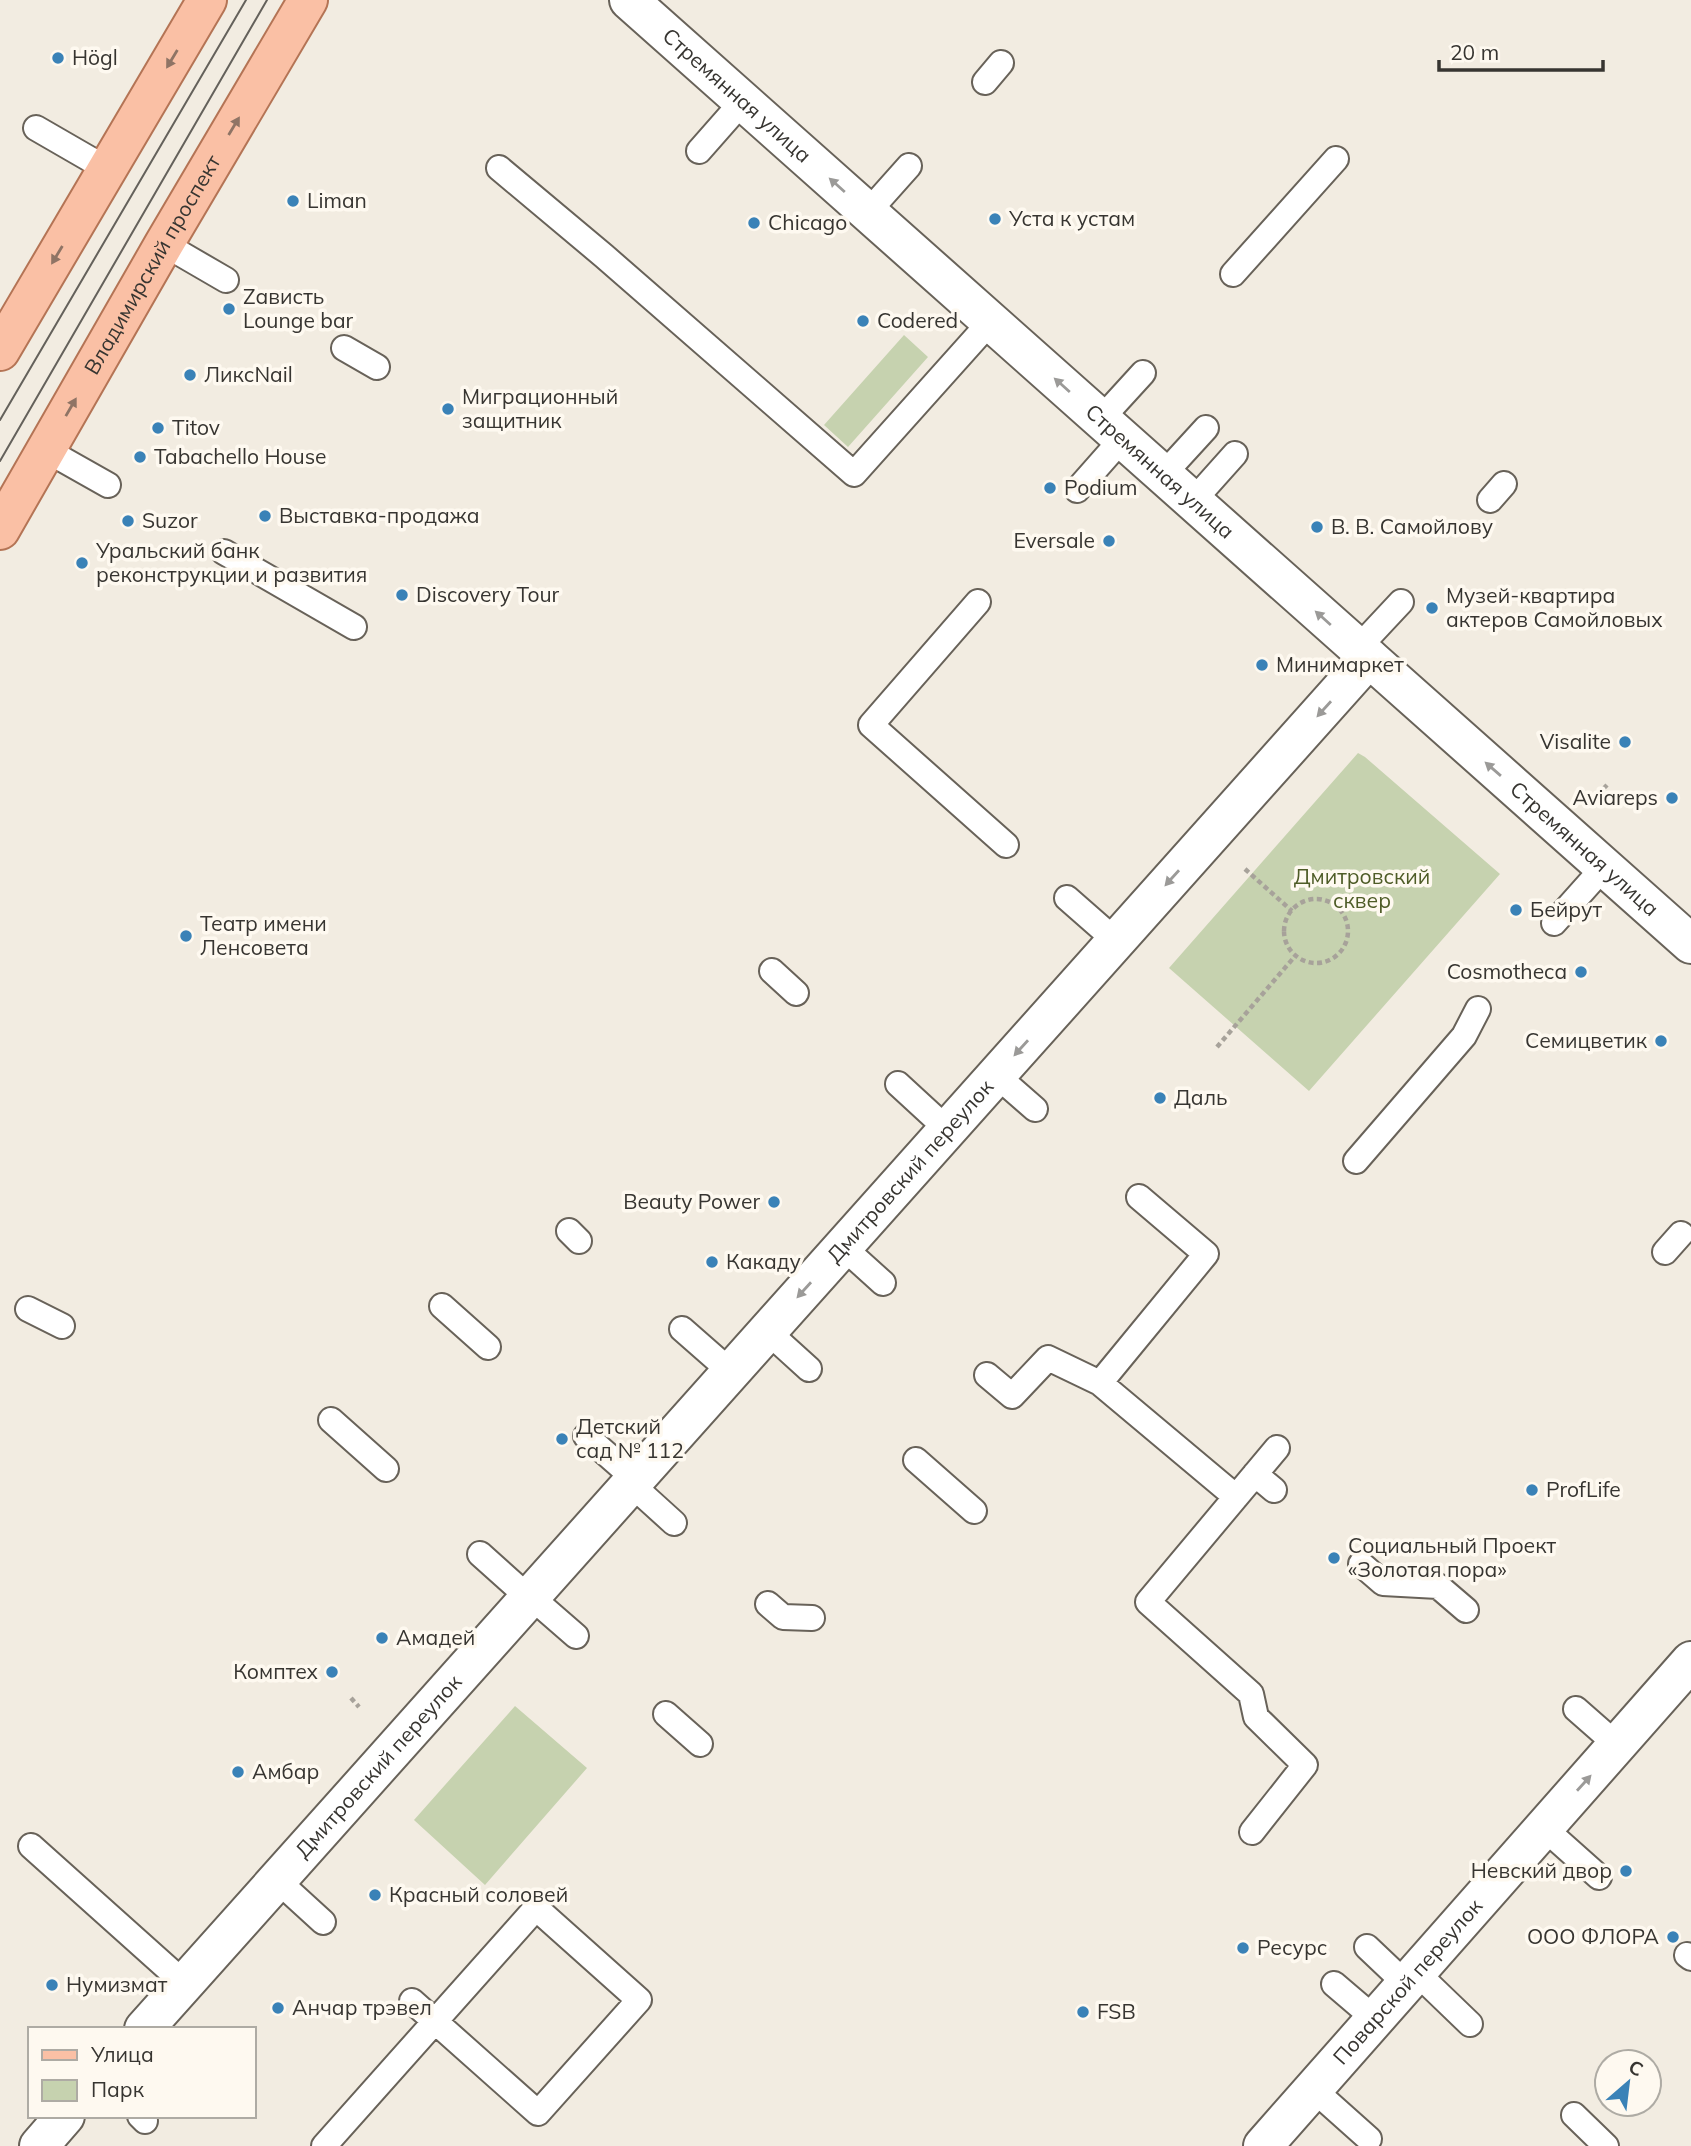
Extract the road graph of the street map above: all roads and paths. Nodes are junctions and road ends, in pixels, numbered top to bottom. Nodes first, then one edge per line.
1 (207, 0) edge
2 (308, 0) edge
3 (644, 5) edge
4 (1001, 63) dead end
5 (985, 82) dead end
6 (743, 101) junction
7 (36, 128) dead end
8 (699, 151) dead end
9 (1336, 159) dead end
10 (909, 166) dead end
11 (499, 168) dead end
12 (107, 169) junction
13 (868, 212) junction
14 (164, 244) junction
15 (1233, 274) dead end
16 (226, 280) dead end
17 (991, 321) junction
18 (344, 348) dead end
19 (0, 351) edge
20 (377, 367) dead end
21 (1143, 373) dead end
22 (1206, 428) dead end
23 (1112, 429) junction
24 (46, 450) junction
25 (1235, 454) dead end
26 (1163, 475) junction
27 (108, 485) dead end
28 (1077, 490) dead end
29 (1193, 501) junction
30 (0, 530) edge
31 (224, 552) dead end
32 (1401, 601) dead end
33 (978, 603) dead end
34 (354, 626) dead end
35 (1364, 653) junction
36 (1607, 785) dead end
37 (1598, 794) dead end
38 (1006, 845) dead end
39 (1604, 867) junction
40 (1245, 870) dead end
41 (1067, 898) dead end
42 (1292, 911) junction
43 (1554, 923) dead end
44 (1116, 941) junction
45 (1691, 944) edge
46 (1296, 955) junction
47 (772, 971) dead end
48 (796, 993) dead end
49 (1478, 1009) dead end
50 (1217, 1047) dead end
51 (996, 1075) junction
52 (898, 1084) dead end
53 (1035, 1109) dead end
54 (948, 1129) junction
55 (1356, 1161) dead end
56 (1139, 1197) dead end
57 (843, 1247) junction
58 (883, 1283) dead end
59 (442, 1306) dead end
60 (29, 1308) dead end
61 (62, 1326) dead end
62 (681, 1329) dead end
63 (767, 1331) junction
64 (488, 1347) dead end
65 (809, 1368) dead end
66 (731, 1372) junction
67 (988, 1375) dead end
68 (1100, 1382) junction
69 (331, 1420) dead end
70 (586, 1436) dead end
71 (1277, 1448) dead end
72 (916, 1460) dead end
73 (386, 1469) dead end
74 (1255, 1474) junction
75 (633, 1482) junction
76 (1275, 1490) dead end
77 (1236, 1497) junction
78 (974, 1511) dead end
79 (674, 1523) dead end
80 (480, 1554) dead end
81 (1361, 1564) dead end
82 (530, 1597) junction
83 (768, 1604) dead end
84 (1466, 1609) dead end
85 (812, 1618) dead end
86 (576, 1636) dead end
87 (1688, 1669) edge
88 (351, 1698) dead end
89 (359, 1707) dead end
90 (1576, 1709) dead end
91 (666, 1714) dead end
92 (700, 1744) dead end
93 (1617, 1745) junction
94 (1544, 1828) junction
95 (1252, 1832) dead end
96 (31, 1846) dead end
97 (1599, 1877) dead end
98 (277, 1880) junction
99 (323, 1922) dead end
100 (1367, 1947) dead end
101 (1411, 1978) junction
102 (184, 1983) junction
103 (1334, 1984) dead end
104 (412, 2001) dead end
105 (1375, 2019) junction
106 (434, 2021) junction
107 (1470, 2024) dead end
108 (146, 2027) edge
109 (1313, 2089) junction
110 (1574, 2115) dead end
111 (63, 2118) edge
112 (1370, 2139) dead end
113 (39, 2146) edge
114 (324, 2146) edge
115 (1263, 2146) edge
116 (1606, 2146) edge

1 -> 12 main road
14 -> 2 main road, Владимирский проспект
3 - 6 street, Стремянная улица
4 - 5 lane
6 - 8 lane
13 -> 6 street, Стремянная улица
7 - 12 lane
9 - 15 lane
10 - 13 lane
11 - 17 lane
12 -> 19 main road
13 - 17 street, Стремянная улица
14 - 16 lane
24 -> 14 main road, Владимирский проспект
23 -> 17 street, Стремянная улица
18 - 20 lane
21 - 23 lane
22 - 26 lane
23 - 26 street, Стремянная улица
23 - 28 lane
24 - 27 lane
24 - 30 main road, Владимирский проспект
25 - 29 lane
26 - 29 street, Стремянная улица
35 -> 29 street, Стремянная улица
31 - 34 lane
32 - 35 lane
33 - 38 lane
39 -> 35 street, Стремянная улица
35 -> 44 street, Дмитровский переулок
36 - 37 path
39 - 43 lane
39 - 45 street, Стремянная улица
40 - 42 path
41 - 44 lane
42 - 46 path
42 - 46 path
44 -> 51 street, Дмитровский переулок
46 - 50 path
47 - 48 lane
49 - 55 lane
51 - 53 lane
51 - 54 street, Дмитровский переулок
52 - 54 lane
54 - 57 street, Дмитровский переулок
56 - 68 lane
57 - 58 lane
57 -> 63 street, Дмитровский переулок
59 - 64 lane
60 - 61 lane
62 - 66 lane
63 - 65 lane
63 - 66 street, Дмитровский переулок
66 - 75 street, Дмитровский переулок
67 - 68 lane
68 - 77 lane
69 - 73 lane
70 - 75 lane
71 - 74 lane
72 - 78 lane
74 - 76 lane
74 - 77 lane
75 - 79 lane
75 - 82 street, Дмитровский переулок
77 - 95 lane
80 - 82 lane
81 - 84 lane
82 - 86 lane
82 - 98 street, Дмитровский переулок
83 - 85 lane
87 - 93 street, Поварской переулок
88 - 89 path
90 - 93 lane
91 - 92 lane
94 -> 93 street, Поварской переулок
94 - 97 lane
94 - 101 street, Поварской переулок
96 - 102 lane
98 - 99 lane
98 - 102 street, Дмитровский переулок
100 - 101 lane
101 - 105 street, Поварской переулок
101 - 107 lane
102 - 108 street, Дмитровский переулок
103 - 105 lane
104 - 106 lane
105 - 109 street, Поварской переулок
106 - 106 lane
106 - 114 lane
109 - 112 lane
109 - 115 street, Поварской переулок
110 - 116 lane
111 - 113 street

